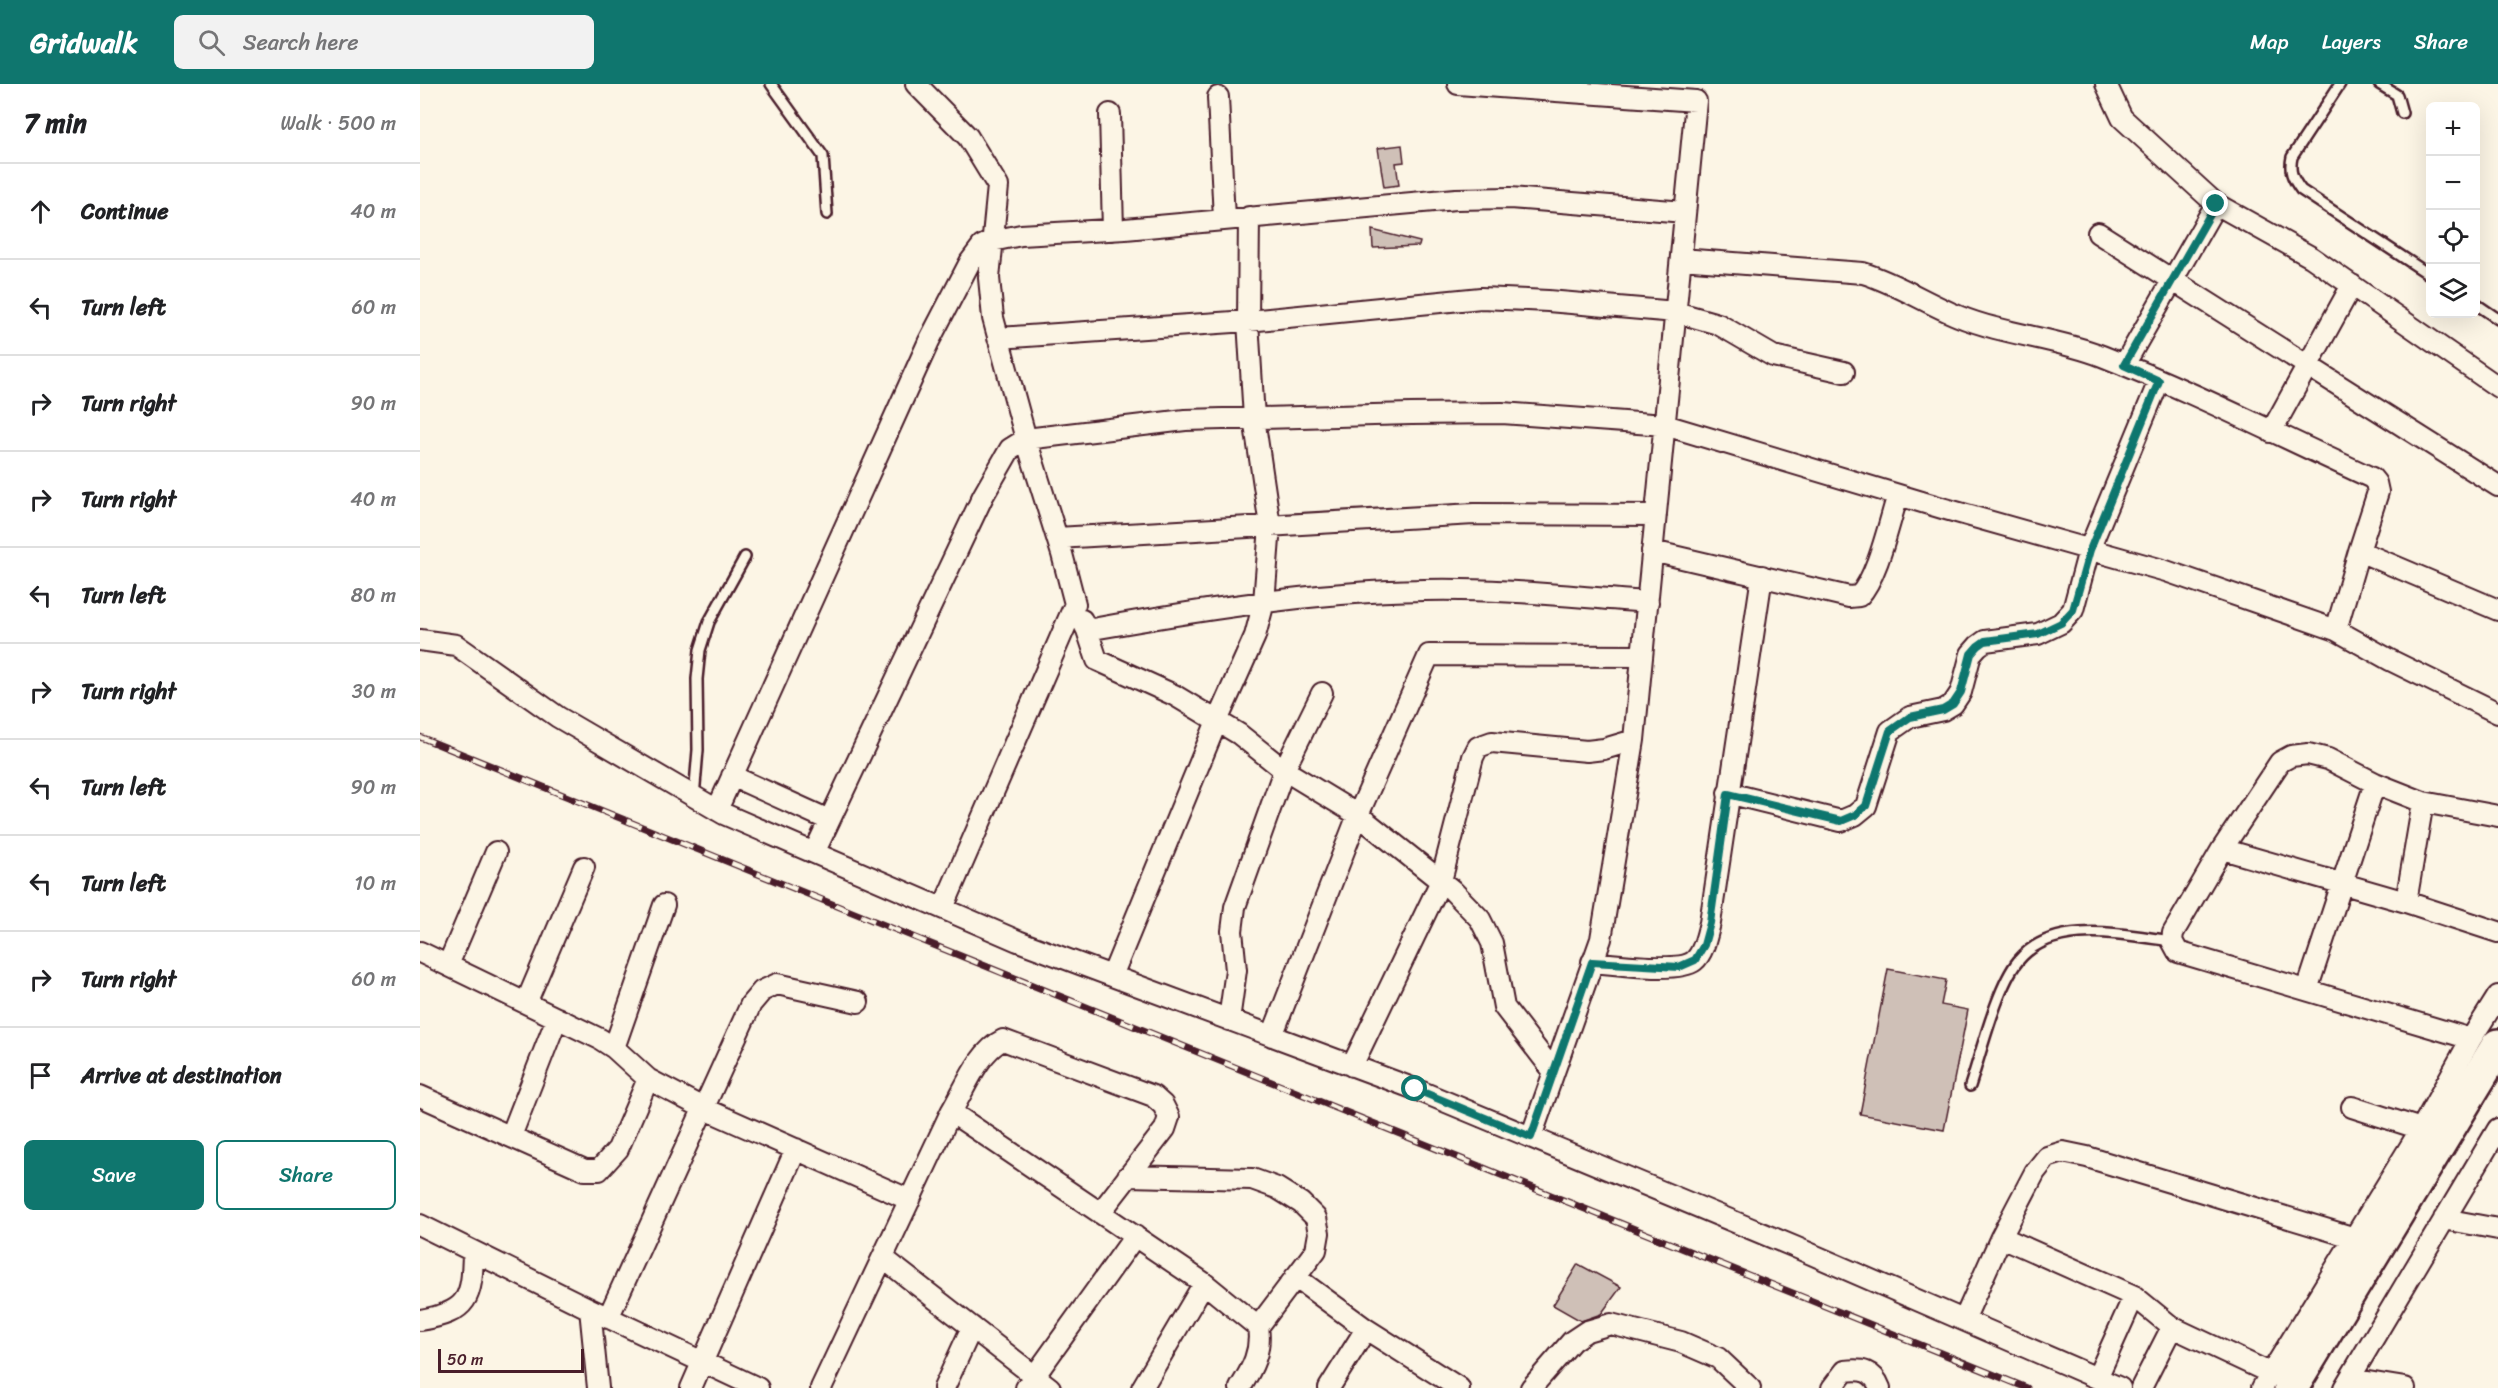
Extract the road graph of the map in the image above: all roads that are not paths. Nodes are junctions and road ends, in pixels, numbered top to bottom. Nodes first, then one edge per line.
1 (771, 84) edge
2 (916, 84) edge
3 (1458, 84) edge
4 (2106, 84) edge
5 (2340, 84) edge
6 (2379, 84) edge
7 (1697, 93) edge
8 (1218, 96) dead end
9 (2402, 113) dead end
10 (1110, 114) dead end
11 (2216, 204) junction
12 (1685, 212) junction
13 (827, 214) dead end
14 (1249, 217) junction
15 (1224, 219) junction
16 (1113, 230) junction
17 (2098, 233) dead end
18 (992, 241) junction
19 (1681, 259) junction
20 (2426, 272) edge
21 (2174, 279) junction
22 (2352, 285) junction
23 (2480, 307) edge
24 (1676, 312) junction
25 (2498, 319) edge
26 (1248, 321) junction
27 (998, 338) junction
28 (2124, 365) junction
29 (2308, 365) junction
30 (1844, 372) dead end
31 (2159, 381) junction
32 (2498, 387) edge
33 (1254, 418) junction
34 (1665, 425) junction
35 (2271, 432) junction
36 (1026, 439) junction
37 (2498, 486) edge
38 (1898, 495) junction
39 (1656, 515) junction
40 (1270, 526) junction
41 (1058, 538) junction
42 (2090, 550) junction
43 (1652, 551) junction
44 (2359, 551) junction
45 (746, 557) dead end
46 (1761, 576) junction
47 (1264, 602) junction
48 (1648, 602) junction
49 (1075, 604) junction
50 (2498, 610) edge
51 (1087, 630) junction
52 (2336, 630) junction
53 (420, 640) edge
54 (1642, 656) junction
55 (1322, 693) dead end
56 (2498, 713) edge
57 (1217, 721) junction
58 (1634, 740) junction
59 (1284, 770) junction
60 (732, 776) junction
61 (2375, 783) junction
62 (1728, 794) junction
63 (694, 797) junction
64 (2423, 802) junction
65 (717, 810) junction
66 (1358, 815) junction
67 (2498, 816) edge
68 (829, 820) junction
69 (2222, 849) junction
70 (496, 852) dead end
71 (814, 853) junction
72 (584, 867) dead end
73 (1441, 880) junction
74 (2340, 883) junction
75 (2406, 902) junction
76 (664, 905) dead end
77 (943, 908) junction
78 (2498, 932) edge
79 (2172, 941) junction
80 (420, 952) edge
81 (1592, 962) junction
82 (448, 965) junction
83 (1112, 976) junction
84 (2307, 990) junction
85 (2498, 996) edge
86 (526, 1002) junction
87 (858, 1002) dead end
88 (557, 1018) junction
89 (1229, 1020) junction
90 (1272, 1035) junction
91 (2484, 1042) edge
92 (614, 1048) junction
93 (1352, 1065) junction
94 (1554, 1072) junction
95 (648, 1079) junction
96 (1970, 1086) dead end
97 (420, 1096) edge
98 (2352, 1107) dead end
99 (703, 1108) junction
100 (951, 1112) junction
101 (2421, 1129) junction
102 (2498, 1129) edge
103 (511, 1136) junction
104 (1531, 1137) junction
105 (796, 1149) junction
106 (1128, 1176) junction
107 (910, 1200) junction
108 (1100, 1213) junction
109 (2444, 1219) junction
110 (420, 1225) edge
111 (2498, 1229) edge
112 (1135, 1236) junction
113 (2001, 1237) junction
114 (2355, 1238) junction
115 (473, 1252) junction
116 (883, 1258) junction
117 (1295, 1277) junction
118 (1204, 1283) junction
119 (2134, 1296) junction
120 (590, 1310) junction
121 (608, 1318) junction
122 (420, 1320) edge
123 (1964, 1320) junction
124 (972, 1327) junction
125 (1258, 1327) junction
126 (2172, 1327) junction
127 (1366, 1329) junction
128 (702, 1363) junction
129 (2097, 1378) junction
130 (1030, 1382) edge
131 (2275, 1383) edge
132 (2347, 1384) edge
133 (598, 1388) edge
134 (691, 1388) edge
135 (758, 1388) edge
136 (821, 1388) edge
137 (944, 1388) edge
138 (1050, 1388) edge
139 (1142, 1388) edge
140 (1240, 1388) edge
141 (1329, 1388) edge
142 (1459, 1388) edge
143 (1531, 1388) edge
144 (1750, 1388) edge
145 (1832, 1388) edge
146 (1880, 1388) edge
147 (2120, 1388) edge
148 (2141, 1388) edge
149 (2405, 1388) edge

1 - 13 lane
2 - 18 street
3 - 7 street
4 - 11 street
5 - 20 lane
6 - 9 lane
7 - 12 street
8 - 15 street
10 - 16 street
11 - 21 street
11 - 22 street
12 - 14 street
12 - 19 street
14 - 15 street
14 - 26 street
15 - 16 street
16 - 18 street
17 - 21 street
18 - 27 street
18 - 60 street
19 - 24 street
19 - 28 street
21 - 28 street
21 - 29 street
22 - 29 street
22 - 32 street
23 - 25 lane
24 - 26 street
24 - 30 street
24 - 34 street
26 - 27 street
26 - 33 street
27 - 36 street
28 - 31 street
29 - 35 street
29 - 37 street
31 - 35 street
31 - 42 street
33 - 34 street
33 - 36 street
33 - 40 street
34 - 38 street
34 - 39 street
35 - 44 street
36 - 41 street
36 - 68 street
38 - 42 street
38 - 46 street
39 - 40 street
39 - 43 street
40 - 41 street
40 - 47 street
41 - 49 street
42 - 52 street
42 - 62 street
43 - 46 street
43 - 48 street
44 - 50 street
44 - 52 street
45 - 63 lane
46 - 62 street
47 - 48 street
47 - 51 street
47 - 57 street
48 - 54 street
49 - 51 street
49 - 77 street
51 - 57 street
52 - 56 street
53 - 63 street
54 - 58 street
54 - 66 street
55 - 59 street
57 - 59 street
57 - 83 street
58 - 73 street
58 - 81 street
59 - 66 street
59 - 89 street
60 - 65 street
60 - 68 street
61 - 64 street
61 - 69 street
61 - 74 street
62 - 81 street
63 - 65 street
64 - 67 street
64 - 75 street
65 - 71 street
66 - 73 street
66 - 90 street
68 - 71 street
69 - 74 street
69 - 79 street
70 - 82 street
71 - 77 street
72 - 86 street
73 - 93 street
73 - 94 street
74 - 75 street
74 - 84 street
75 - 78 street
76 - 92 street
77 - 83 street
79 - 84 street
79 - 96 lane
80 - 82 street
81 - 94 street
82 - 86 street
83 - 89 street
84 - 91 street
85 - 91 street
86 - 88 street
87 - 99 street
88 - 92 street
88 - 103 street
89 - 90 street
90 - 93 street
91 - 101 street
91 - 131 highway
92 - 95 street
93 - 104 street
94 - 104 street
95 - 99 street
95 - 103 street
97 - 103 street
98 - 101 street
99 - 105 street
99 - 121 street
100 - 106 street
100 - 107 street
100 - 108 street
101 - 114 street
102 - 109 street
104 - 123 street
105 - 107 street
105 - 128 street
106 - 108 street
106 - 117 street
107 - 116 street
108 - 112 street
109 - 111 street
109 - 132 street
110 - 115 street
112 - 118 street
112 - 130 street
113 - 114 street
113 - 119 street
113 - 123 street
114 - 131 street
115 - 120 street
115 - 122 street
116 - 124 street
116 - 136 street
117 - 125 street
117 - 127 street
118 - 125 street
118 - 139 street
119 - 126 street
119 - 129 street
120 - 121 street
120 - 133 street
121 - 128 street
123 - 129 street
124 - 130 street
124 - 137 street
125 - 140 street
126 - 131 street
126 - 148 street
127 - 141 street
127 - 142 street
128 - 134 street
128 - 135 street
129 - 147 street
130 - 138 street
132 - 149 street
143 - 144 street
145 - 146 street

